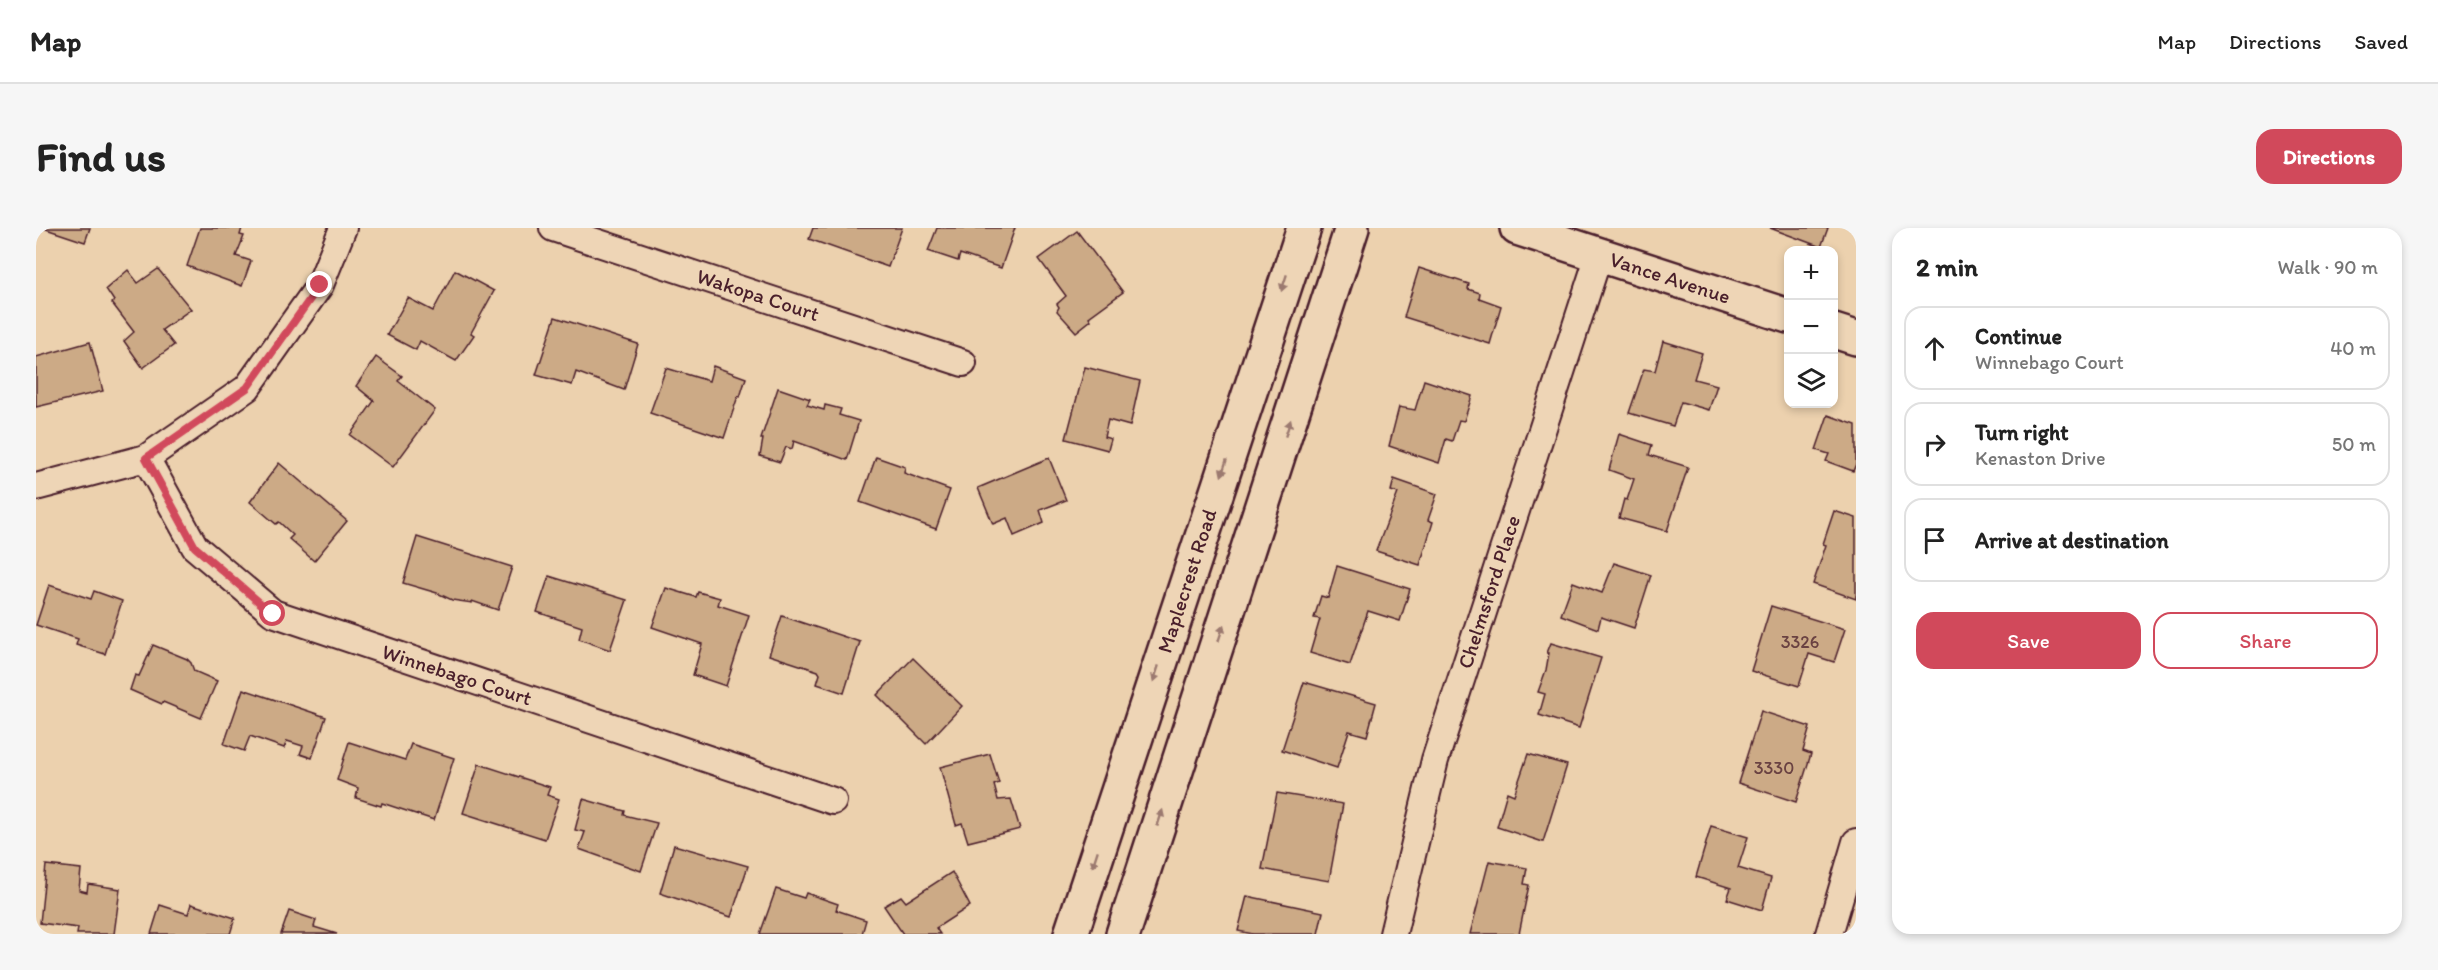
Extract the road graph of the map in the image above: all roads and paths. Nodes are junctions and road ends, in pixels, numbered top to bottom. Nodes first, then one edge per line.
1 (343, 228) edge
2 (553, 228) edge
3 (1304, 228) edge
4 (1352, 228) edge
5 (1517, 228) edge
6 (1599, 255) junction
7 (1784, 315) edge
8 (1838, 333) edge
9 (1856, 338) edge
10 (963, 363) dead end
11 (146, 458) junction
12 (36, 487) edge
13 (833, 801) dead end
14 (1856, 842) edge
15 (1071, 934) edge
16 (1123, 934) edge
17 (1393, 934) edge
18 (1830, 934) edge

1 - 11 street
2 - 10 street, Wakopa Court
3 -> 15 main road, Maplecrest Road
16 -> 4 main road
5 - 6 main road, Vance Avenue
6 - 7 main road, Vance Avenue
6 - 17 street, Chelmsford Place
8 - 9 main road
11 - 12 street
11 - 13 street, Winnebago Court
14 - 18 street

